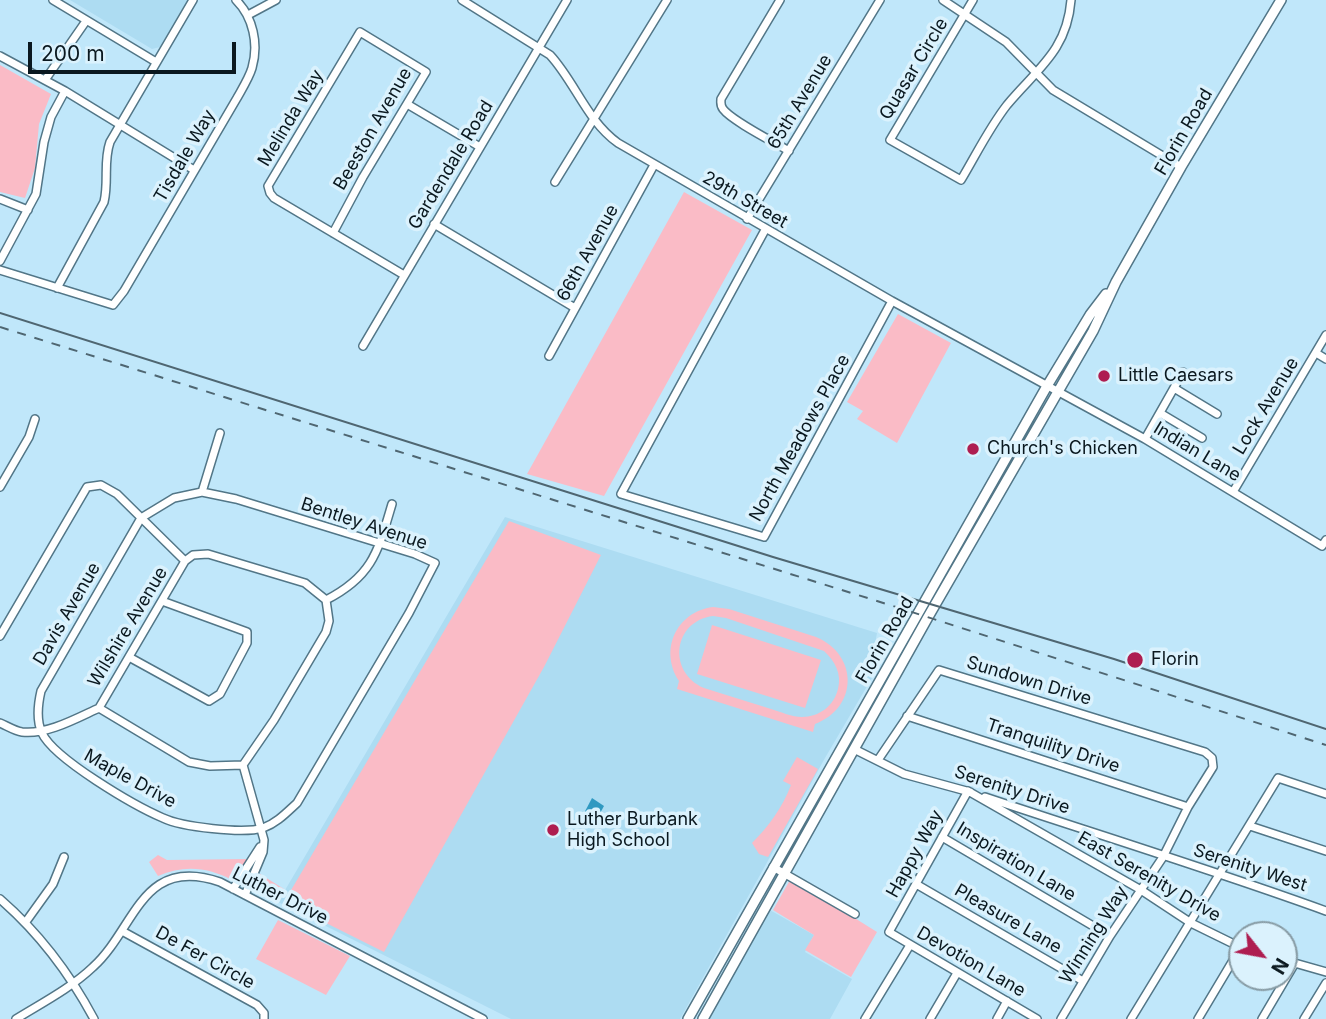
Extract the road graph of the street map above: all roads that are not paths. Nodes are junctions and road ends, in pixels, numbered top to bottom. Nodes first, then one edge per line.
1 (53, 0) edge
2 (193, 0) edge
3 (236, 0) edge
4 (276, 0) edge
5 (462, 0) edge
6 (567, 0) edge
7 (667, 0) edge
8 (780, 0) edge
9 (880, 0) edge
10 (943, 0) edge
11 (973, 0) edge
12 (1071, 0) edge
13 (1281, 0) edge
14 (472, 2) edge
15 (965, 14) junction
16 (248, 15) junction
17 (86, 21) junction
18 (360, 32) joint
19 (540, 46) junction
20 (0, 56) edge
21 (156, 62) junction
22 (1035, 74) junction
23 (45, 80) junction
24 (65, 91) junction
25 (407, 104) junction
26 (595, 121) junction
27 (119, 125) junction
28 (480, 148) junction
29 (789, 151) junction
30 (654, 165) junction
31 (1181, 167) junction
32 (194, 170) junction
33 (555, 182) dead end
34 (0, 199) edge
35 (28, 210) junction
36 (747, 219) junction
37 (434, 225) junction
38 (765, 230) junction
39 (333, 233) junction
40 (0, 261) edge
41 (0, 270) edge
42 (404, 275) junction
43 (1116, 282) junction
44 (57, 288) junction
45 (892, 302) junction
46 (575, 308) junction
47 (1326, 335) edge
48 (363, 346) dead end
49 (1316, 353) junction
50 (549, 356) dead end
51 (1326, 359) edge
52 (1183, 373) dead end
53 (1047, 386) junction
54 (1174, 388) junction
55 (1058, 391) junction
56 (1160, 414) junction
57 (1217, 414) dead end
58 (35, 419) dead end
59 (220, 433) dead end
60 (1202, 438) dead end
61 (1145, 439) junction
62 (0, 487) edge
63 (202, 492) junction
64 (1233, 492) junction
65 (392, 505) dead end
66 (141, 518) junction
67 (1326, 540) edge
68 (380, 545) junction
69 (185, 561) junction
70 (326, 600) junction
71 (162, 601) junction
72 (0, 636) edge
73 (130, 657) junction
74 (99, 708) junction
75 (908, 716) junction
76 (0, 723) edge
77 (40, 730) junction
78 (850, 732) junction
79 (853, 749) junction
80 (1212, 758) joint
81 (878, 760) junction
82 (243, 765) junction
83 (968, 791) junction
84 (1326, 794) edge
85 (1188, 807) junction
86 (1250, 826) junction
87 (261, 828) junction
88 (942, 837) junction
89 (264, 840) junction
90 (1326, 850) edge
91 (64, 857) dead end
92 (1163, 857) junction
93 (773, 867) junction
94 (783, 873) junction
95 (1219, 873) junction
96 (916, 884) junction
97 (233, 889) junction
98 (1141, 890) junction
99 (245, 895) junction
100 (0, 899) edge
101 (1326, 911) edge
102 (855, 914) dead end
103 (25, 923) junction
104 (1191, 923) junction
105 (122, 931) junction
106 (889, 932) joint
107 (1110, 936) junction
108 (1228, 942) edge
109 (910, 945) junction
110 (1298, 964) edge
111 (1228, 969) edge
112 (1326, 972) edge
113 (957, 973) junction
114 (1083, 981) junction
115 (72, 983) junction
116 (1326, 983) edge
117 (1278, 991) edge
118 (1007, 1002) junction
119 (16, 1019) edge
120 (94, 1019) edge
121 (264, 1019) edge
122 (484, 1019) edge
123 (688, 1019) edge
124 (703, 1019) edge
125 (865, 1019) edge
126 (930, 1019) edge
127 (997, 1019) edge
128 (1037, 1019) edge
129 (1061, 1019) edge
130 (1131, 1019) edge
131 (1198, 1019) edge
132 (1262, 1019) edge
133 (1304, 1019) edge

1 - 17 street
2 - 21 street
3 - 16 street, Tisdale Way
4 - 16 street
5 - 14 street, 29th Street
6 - 19 street, Gardendale Road
7 - 26 street
8 - 29 street
9 - 29 street, 65th Avenue
10 - 15 street
11 - 15 street
12 - 22 street
13 - 31 main road, Florin Road
14 - 19 street, 29th Street
15 - 22 street
15 - 22 street, Quasar Circle
16 - 32 street, Tisdale Way
17 - 21 street
17 - 23 street
18 - 25 street, Beeston Avenue
18 - 39 street, Melinda Way
19 - 26 street, 29th Street
19 - 28 street, Gardendale Road
20 - 23 street
21 - 27 street
22 - 31 street
23 - 24 street
24 - 27 street
24 - 35 street
25 - 28 street
25 - 39 street, Beeston Avenue
26 - 30 street, 29th Street
26 - 33 street
27 - 32 street
27 - 44 street
28 - 37 street, Gardendale Road
29 - 36 street, 65th Avenue
30 - 36 street, 29th Street
30 - 46 street, 66th Avenue
31 - 43 main road, Florin Road
32 - 44 street, Tisdale Way
34 - 35 street
35 - 40 street
36 - 38 street, 29th Street
37 - 42 street, Gardendale Road
37 - 46 street
38 - 45 street, 29th Street
38 - 45 street, North Meadows Place
39 - 42 street, Melinda Way
41 - 44 street
42 - 48 street, Gardendale Road
43 - 53 main road, Florin Road
43 - 55 main road, Florin Road
45 - 53 street, 29th Street
46 - 50 street, 66th Avenue
47 - 49 street, Lock Avenue
49 - 51 street
49 - 64 street, Lock Avenue
52 - 54 street
53 - 55 street, Indian Lane
53 - 78 main road, Florin Road
54 - 56 street
54 - 57 street
55 - 61 street, Indian Lane
55 - 79 main road, Florin Road
56 - 60 street
56 - 61 street
58 - 62 street
59 - 63 street
61 - 64 street, Indian Lane
63 - 66 street, Bentley Avenue
63 - 68 street, Bentley Avenue
64 - 67 street, Indian Lane
65 - 68 street
66 - 69 street
66 - 72 street
66 - 77 street, Davis Avenue
68 - 70 street
68 - 87 street, Bentley Avenue
69 - 70 street
69 - 71 street, Wilshire Avenue
70 - 82 street
71 - 73 street, Wilshire Avenue
71 - 73 street
73 - 74 street, Wilshire Avenue
74 - 77 street
74 - 82 street
75 - 80 street, Sundown Drive
75 - 81 street, Sundown Drive
75 - 85 street, Tranquility Drive
76 - 77 street
77 - 87 street, Maple Drive
78 - 79 main road
78 - 93 main road, Florin Road
79 - 81 street, Serenity Drive
79 - 94 main road, Florin Road
80 - 85 street, Winning Way
81 - 83 street, Serenity Drive
82 - 87 street
83 - 88 street, Happy Way
83 - 92 street, Serenity Drive
83 - 98 street, East Serenity Drive
84 - 86 street
85 - 92 street, Winning Way
86 - 90 street
86 - 95 street
87 - 89 street
88 - 96 street, Happy Way
88 - 107 street, Inspiration Lane
89 - 97 street
89 - 99 street
91 - 103 street
92 - 95 street, Serenity West
92 - 98 street, Winning Way
93 - 94 street
93 - 123 main road, Florin Road
94 - 102 street
94 - 124 main road, Florin Road
95 - 101 street, Serenity West
95 - 104 street
96 - 106 street, Happy Way
96 - 114 street, Pleasure Lane
97 - 99 street, Luther Drive
97 - 105 street, Luther Drive
98 - 104 street, East Serenity Drive
98 - 107 street, Winning Way
99 - 122 street, Luther Drive
100 - 103 street
103 - 115 street
104 - 108 street, East Serenity Drive
104 - 130 street
105 - 115 street, Luther Drive
105 - 121 street, De Fer Circle
106 - 109 street, Devotion Lane
107 - 114 street, Winning Way
109 - 113 street, Devotion Lane
109 - 125 street
110 - 112 street
111 - 131 street
113 - 118 street, Devotion Lane
113 - 126 street
114 - 129 street, Winning Way
115 - 119 street, Luther Drive
115 - 120 street
116 - 133 street
117 - 132 street
118 - 127 street
118 - 128 street, Devotion Lane

